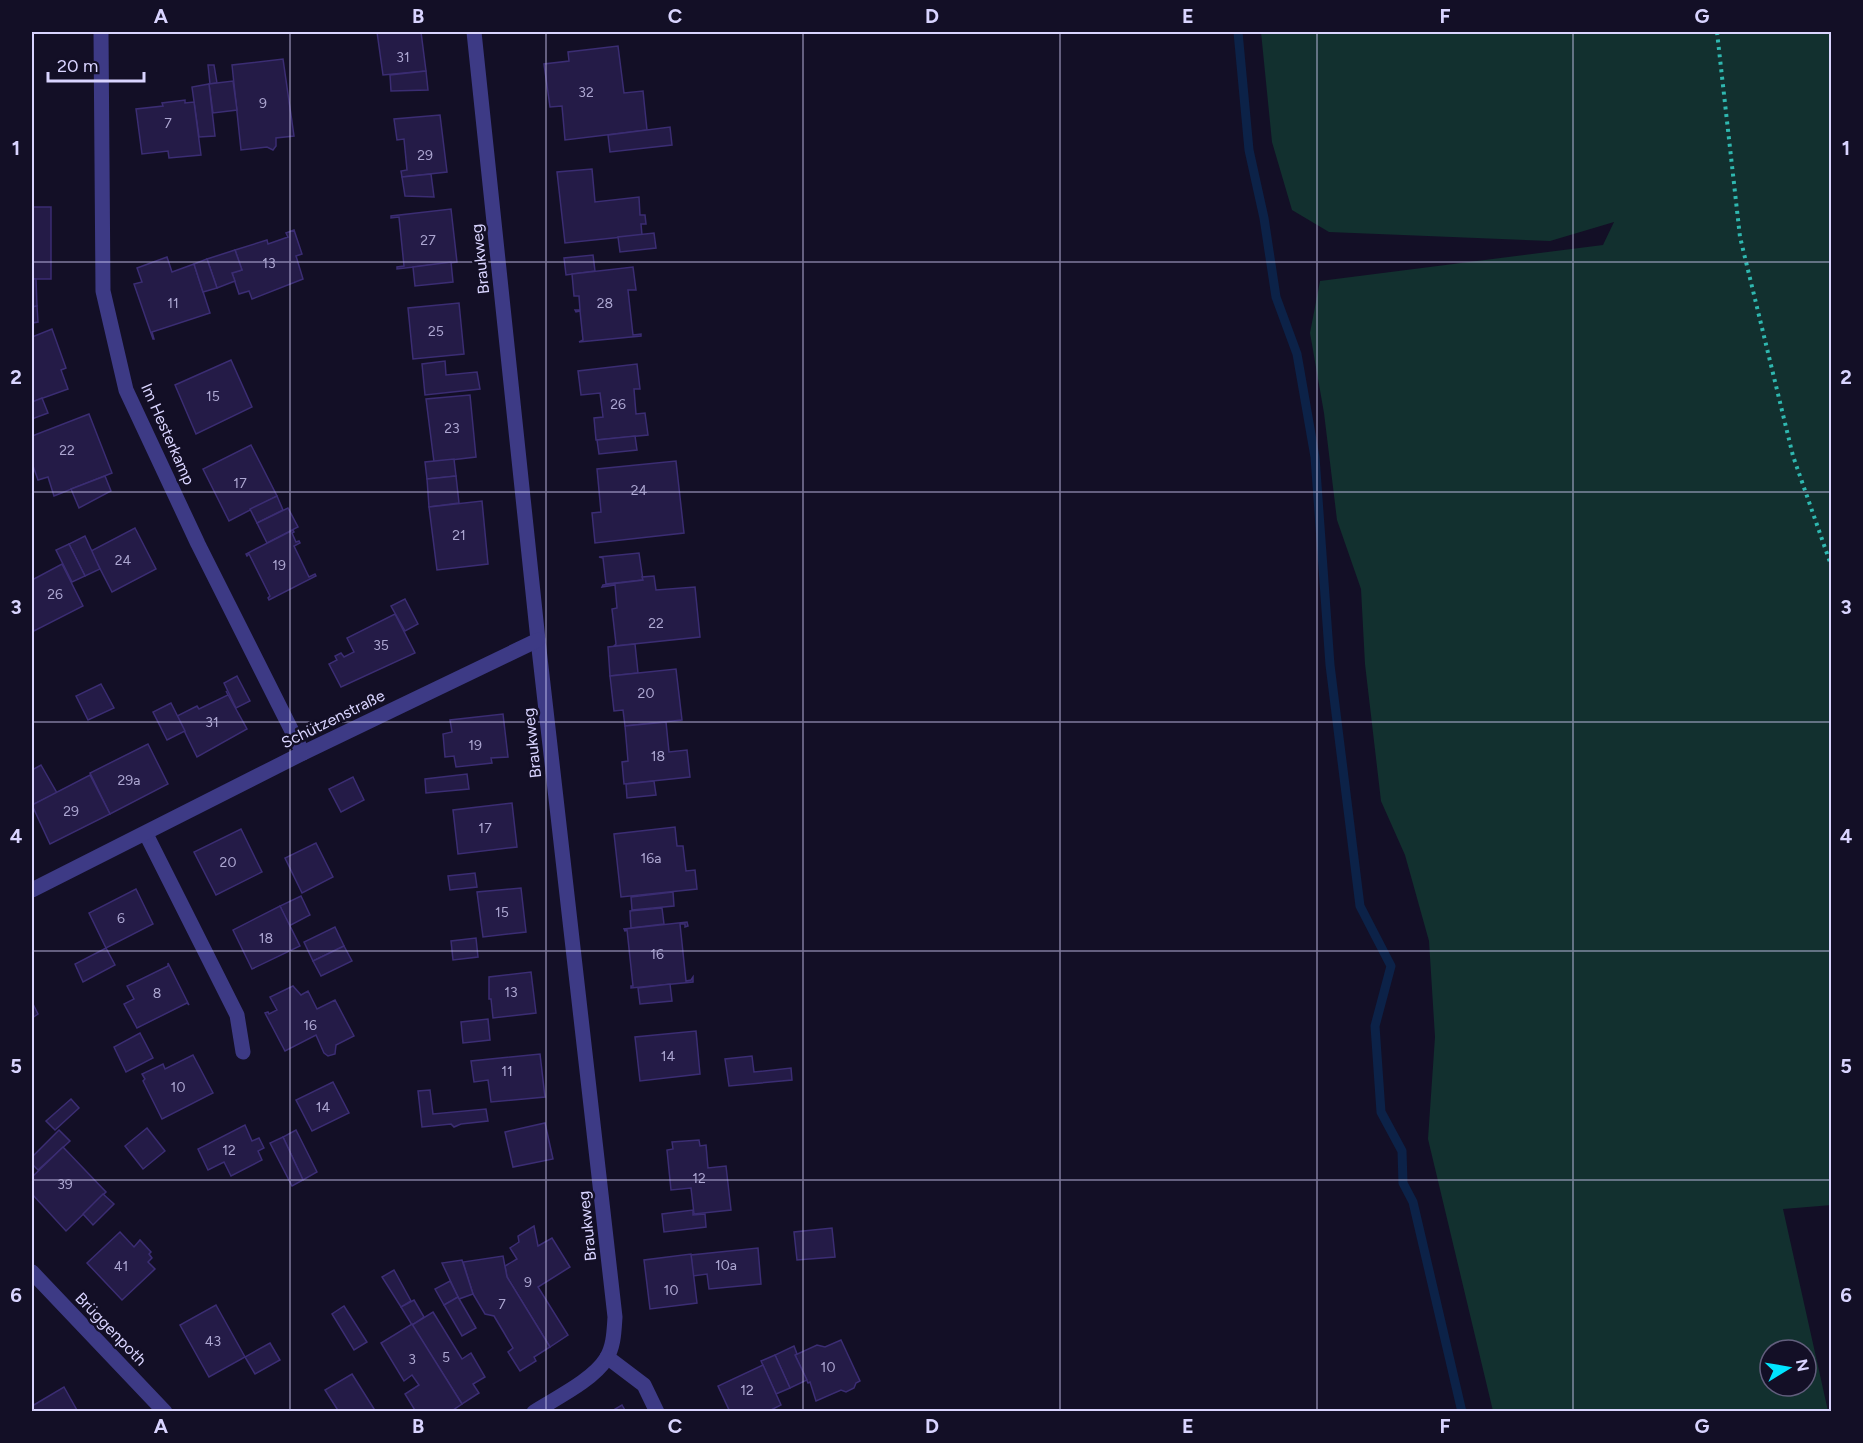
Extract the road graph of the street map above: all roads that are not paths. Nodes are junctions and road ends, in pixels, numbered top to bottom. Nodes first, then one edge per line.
1 (101, 32) edge
2 (474, 32) edge
3 (538, 640) junction
4 (303, 753) junction
5 (146, 834) junction
6 (32, 890) edge
7 (243, 1052) dead end
8 (32, 1272) edge
9 (607, 1357) junction
10 (165, 1412) edge
11 (534, 1412) edge
12 (657, 1412) edge

1 - 4 street, Im Hesterkamp
2 - 3 street, Braukweg
3 - 4 street, Schützenstraße
3 - 9 street, Braukweg
4 - 5 street, Schützenstraße
5 - 6 street, Schützenstraße
5 - 7 street
8 - 10 street, Brüggenpoth
9 - 11 street
9 - 12 street

